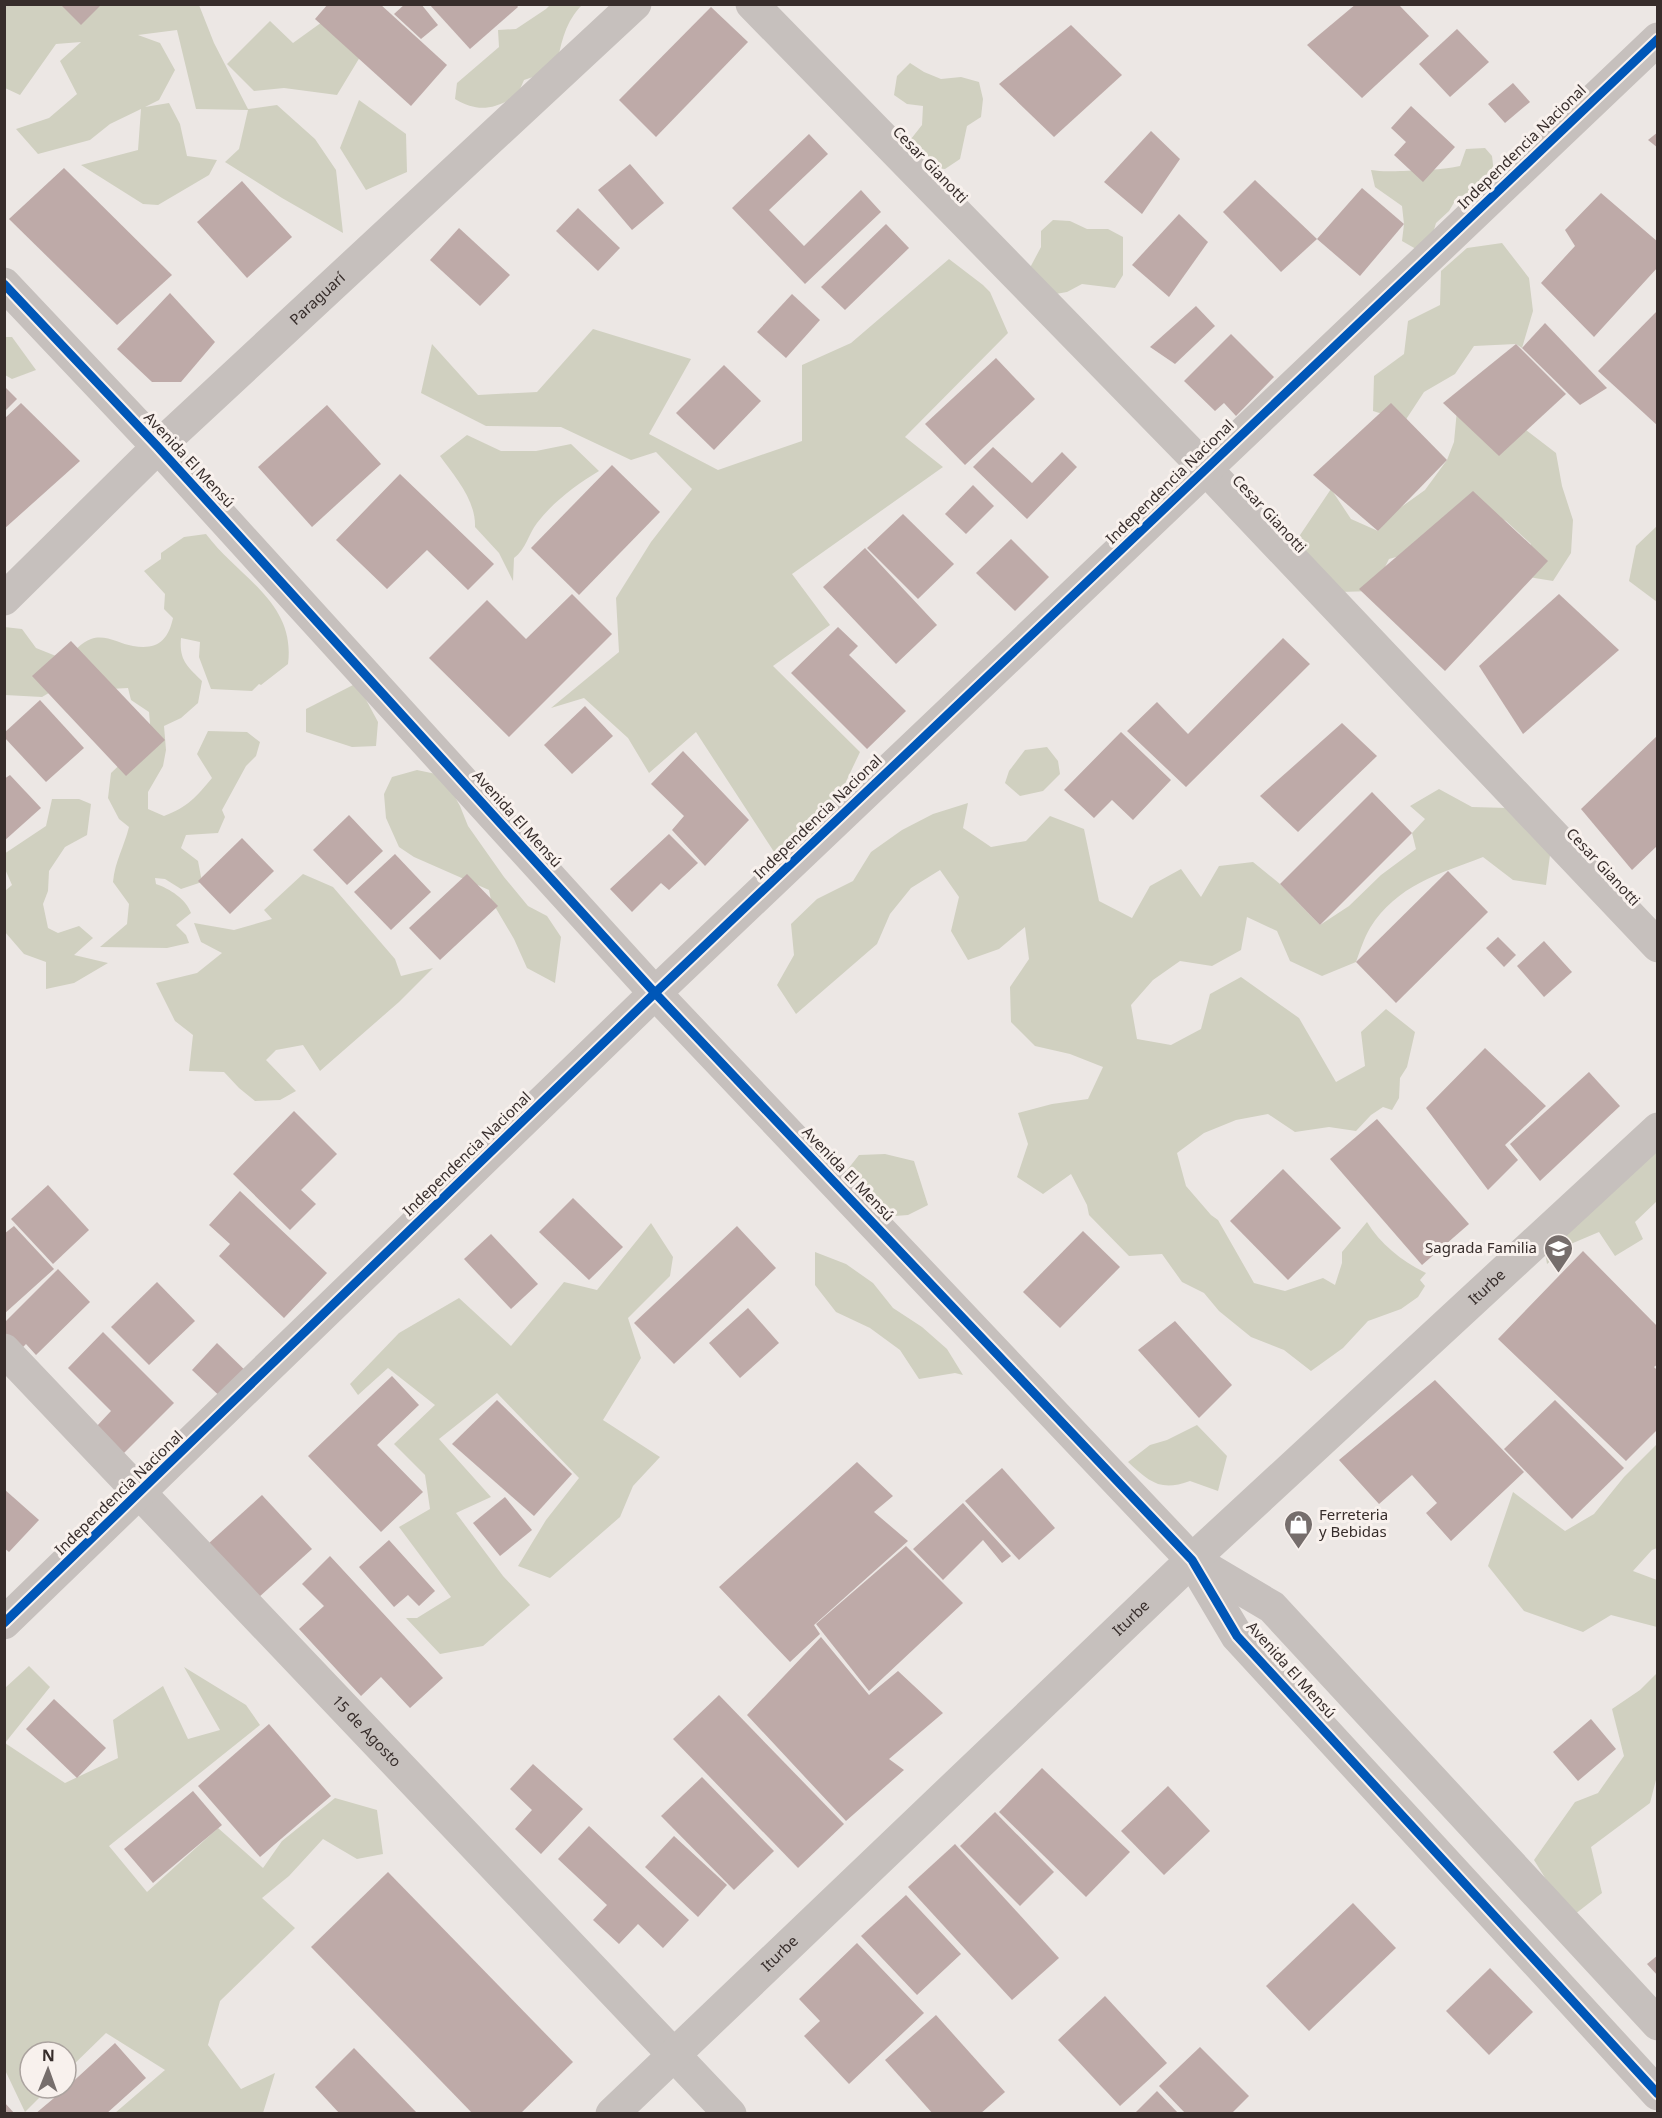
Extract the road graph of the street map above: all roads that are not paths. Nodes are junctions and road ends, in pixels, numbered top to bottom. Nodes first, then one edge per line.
1 (635, 4) edge
2 (752, 4) edge
3 (1658, 39) edge
4 (4, 284) edge
5 (158, 447) junction
6 (1206, 469) junction
7 (4, 599) edge
8 (1658, 946) edge
9 (655, 993) junction
10 (1658, 1129) edge
11 (4, 1350) edge
12 (140, 1493) junction
13 (1192, 1560) junction
14 (4, 1623) edge
15 (1658, 2024) edge
16 (674, 2054) junction
17 (1658, 2094) edge
18 (612, 2114) edge
19 (730, 2114) edge

1 - 5 street, Paraguarí
2 - 6 street, Cesar Gianotti
3 - 6 street, Independencia Nacional
4 - 5 street, Avenida El Mensú
5 - 7 street, Paraguarí
5 - 9 street, Avenida El Mensú
6 - 8 street, Cesar Gianotti
6 - 9 street, Independencia Nacional
9 - 12 street, Independencia Nacional
9 - 13 street, Avenida El Mensú
10 - 13 street, Iturbe
11 - 12 street, 15 de Agosto
12 - 14 street, Independencia Nacional
12 - 16 street, 15 de Agosto
13 - 15 street, Avenida El Mensú
13 - 16 street, Iturbe
13 - 17 street, Avenida El Mensú
16 - 18 street, Iturbe
16 - 19 street, 15 de Agosto

